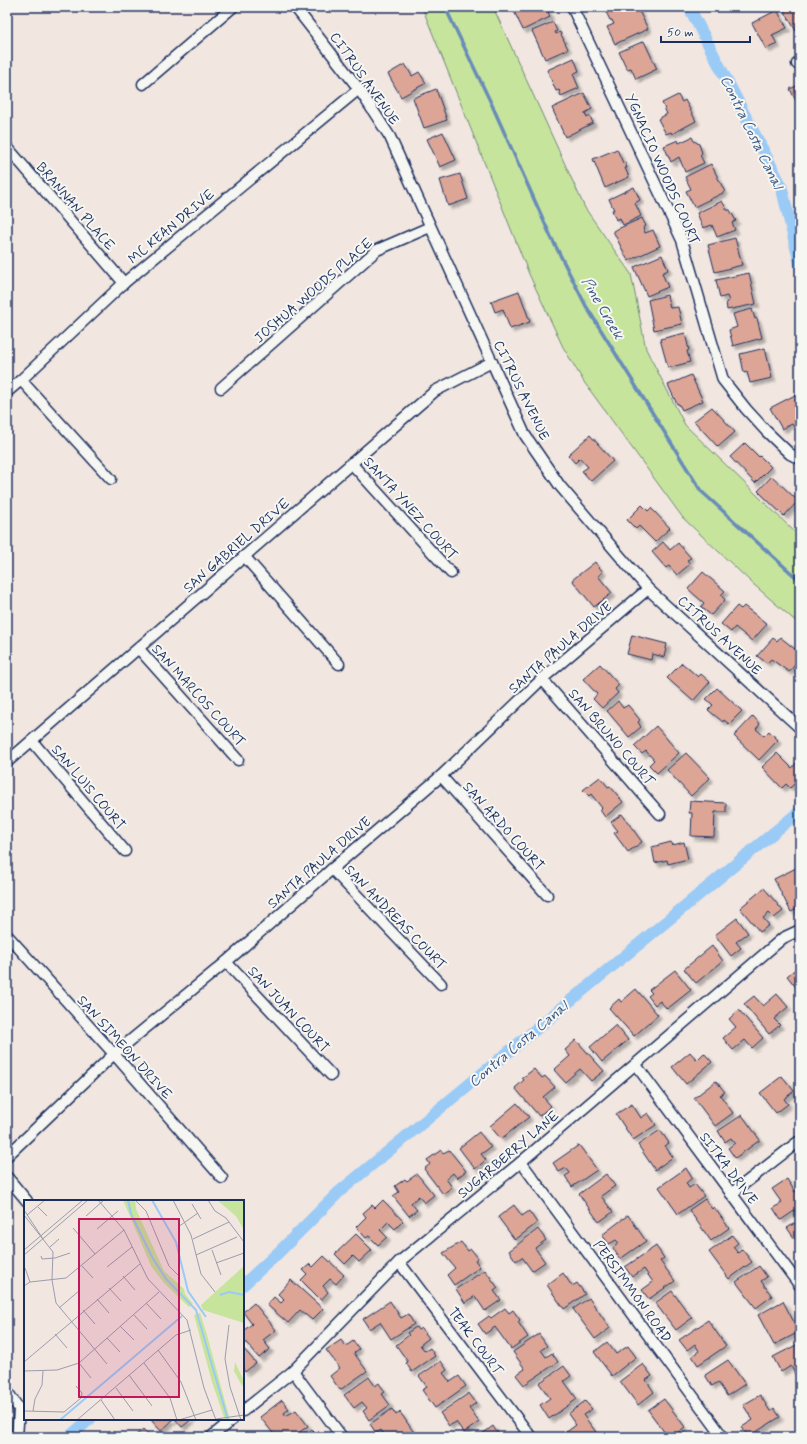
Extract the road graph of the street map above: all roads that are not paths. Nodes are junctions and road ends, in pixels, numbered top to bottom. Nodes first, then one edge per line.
1 (233, 7) edge
2 (295, 7) edge
3 (572, 7) edge
4 (143, 84) dead end
5 (359, 89) junction
6 (7, 147) edge
7 (430, 227) junction
8 (124, 283) junction
9 (492, 362) junction
10 (21, 380) junction
11 (222, 388) dead end
12 (7, 392) edge
13 (800, 459) edge
14 (351, 463) junction
15 (111, 479) dead end
16 (244, 556) junction
17 (450, 572) dead end
18 (648, 588) junction
19 (139, 649) junction
20 (339, 664) dead end
21 (542, 679) junction
22 (800, 728) edge
23 (32, 741) junction
24 (238, 760) dead end
25 (7, 762) edge
26 (441, 776) junction
27 (660, 814) dead end
28 (125, 851) dead end
29 (332, 869) junction
30 (547, 895) dead end
31 (800, 930) edge
32 (7, 935) edge
33 (226, 962) junction
34 (441, 984) dead end
35 (114, 1054) junction
36 (636, 1066) junction
37 (331, 1075) dead end
38 (798, 1142) dead end
39 (7, 1156) edge
40 (521, 1162) junction
41 (7, 1177) edge
42 (222, 1178) dead end
43 (731, 1194) junction
44 (25, 1200) edge
45 (398, 1262) junction
46 (800, 1286) edge
47 (293, 1370) junction
48 (7, 1391) edge
49 (244, 1410) edge
50 (233, 1420) edge
51 (17, 1437) edge
52 (211, 1437) edge
53 (342, 1437) edge
54 (531, 1437) edge
55 (723, 1437) edge

1 - 4 street
2 - 5 street, CITRUS AVENUE
3 - 13 street, YGNACIO WOODS COURT
5 - 7 street, CITRUS AVENUE
5 - 8 street, MC KEAN DRIVE
6 - 8 street, BRANNAN PLACE
7 - 9 street, CITRUS AVENUE
7 - 11 street, JOSHUA WOODS PLACE
8 - 10 street, MC KEAN DRIVE
9 - 14 street, SAN GABRIEL DRIVE
9 - 18 street, CITRUS AVENUE
10 - 12 street, MC KEAN DRIVE
10 - 15 street
14 - 16 street, SAN GABRIEL DRIVE
14 - 17 street, SANTA YNEZ COURT
16 - 19 street, SAN GABRIEL DRIVE
16 - 20 street
18 - 21 street, SANTA PAULA DRIVE
18 - 22 street, CITRUS AVENUE
19 - 23 street, SAN GABRIEL DRIVE
19 - 24 street, SAN MARCOS COURT
21 - 26 street, SANTA PAULA DRIVE
21 - 27 street, SAN BRUNO COURT
23 - 25 street, SAN GABRIEL DRIVE
23 - 28 street, SAN LUIS COURT
26 - 29 street, SANTA PAULA DRIVE
26 - 30 street, SAN ARDO COURT
29 - 33 street, SANTA PAULA DRIVE
29 - 34 street, SAN ANDREAS COURT
31 - 36 street, SUGARBERRY LANE
32 - 35 street, SAN SIMEON DRIVE
33 - 35 street, SANTA PAULA DRIVE
33 - 37 street, SAN JUAN COURT
35 - 39 street, SANTA PAULA DRIVE
35 - 42 street, SAN SIMEON DRIVE
36 - 40 street, SUGARBERRY LANE
36 - 43 street, SITKA DRIVE
38 - 43 street
40 - 45 street, SUGARBERRY LANE
40 - 55 street, PERSIMMON ROAD
41 - 44 street
43 - 46 street, SITKA DRIVE
45 - 47 street, SUGARBERRY LANE
45 - 54 street, TEAK COURT
47 - 49 street, SUGARBERRY LANE
47 - 53 street
48 - 51 street
50 - 52 street

